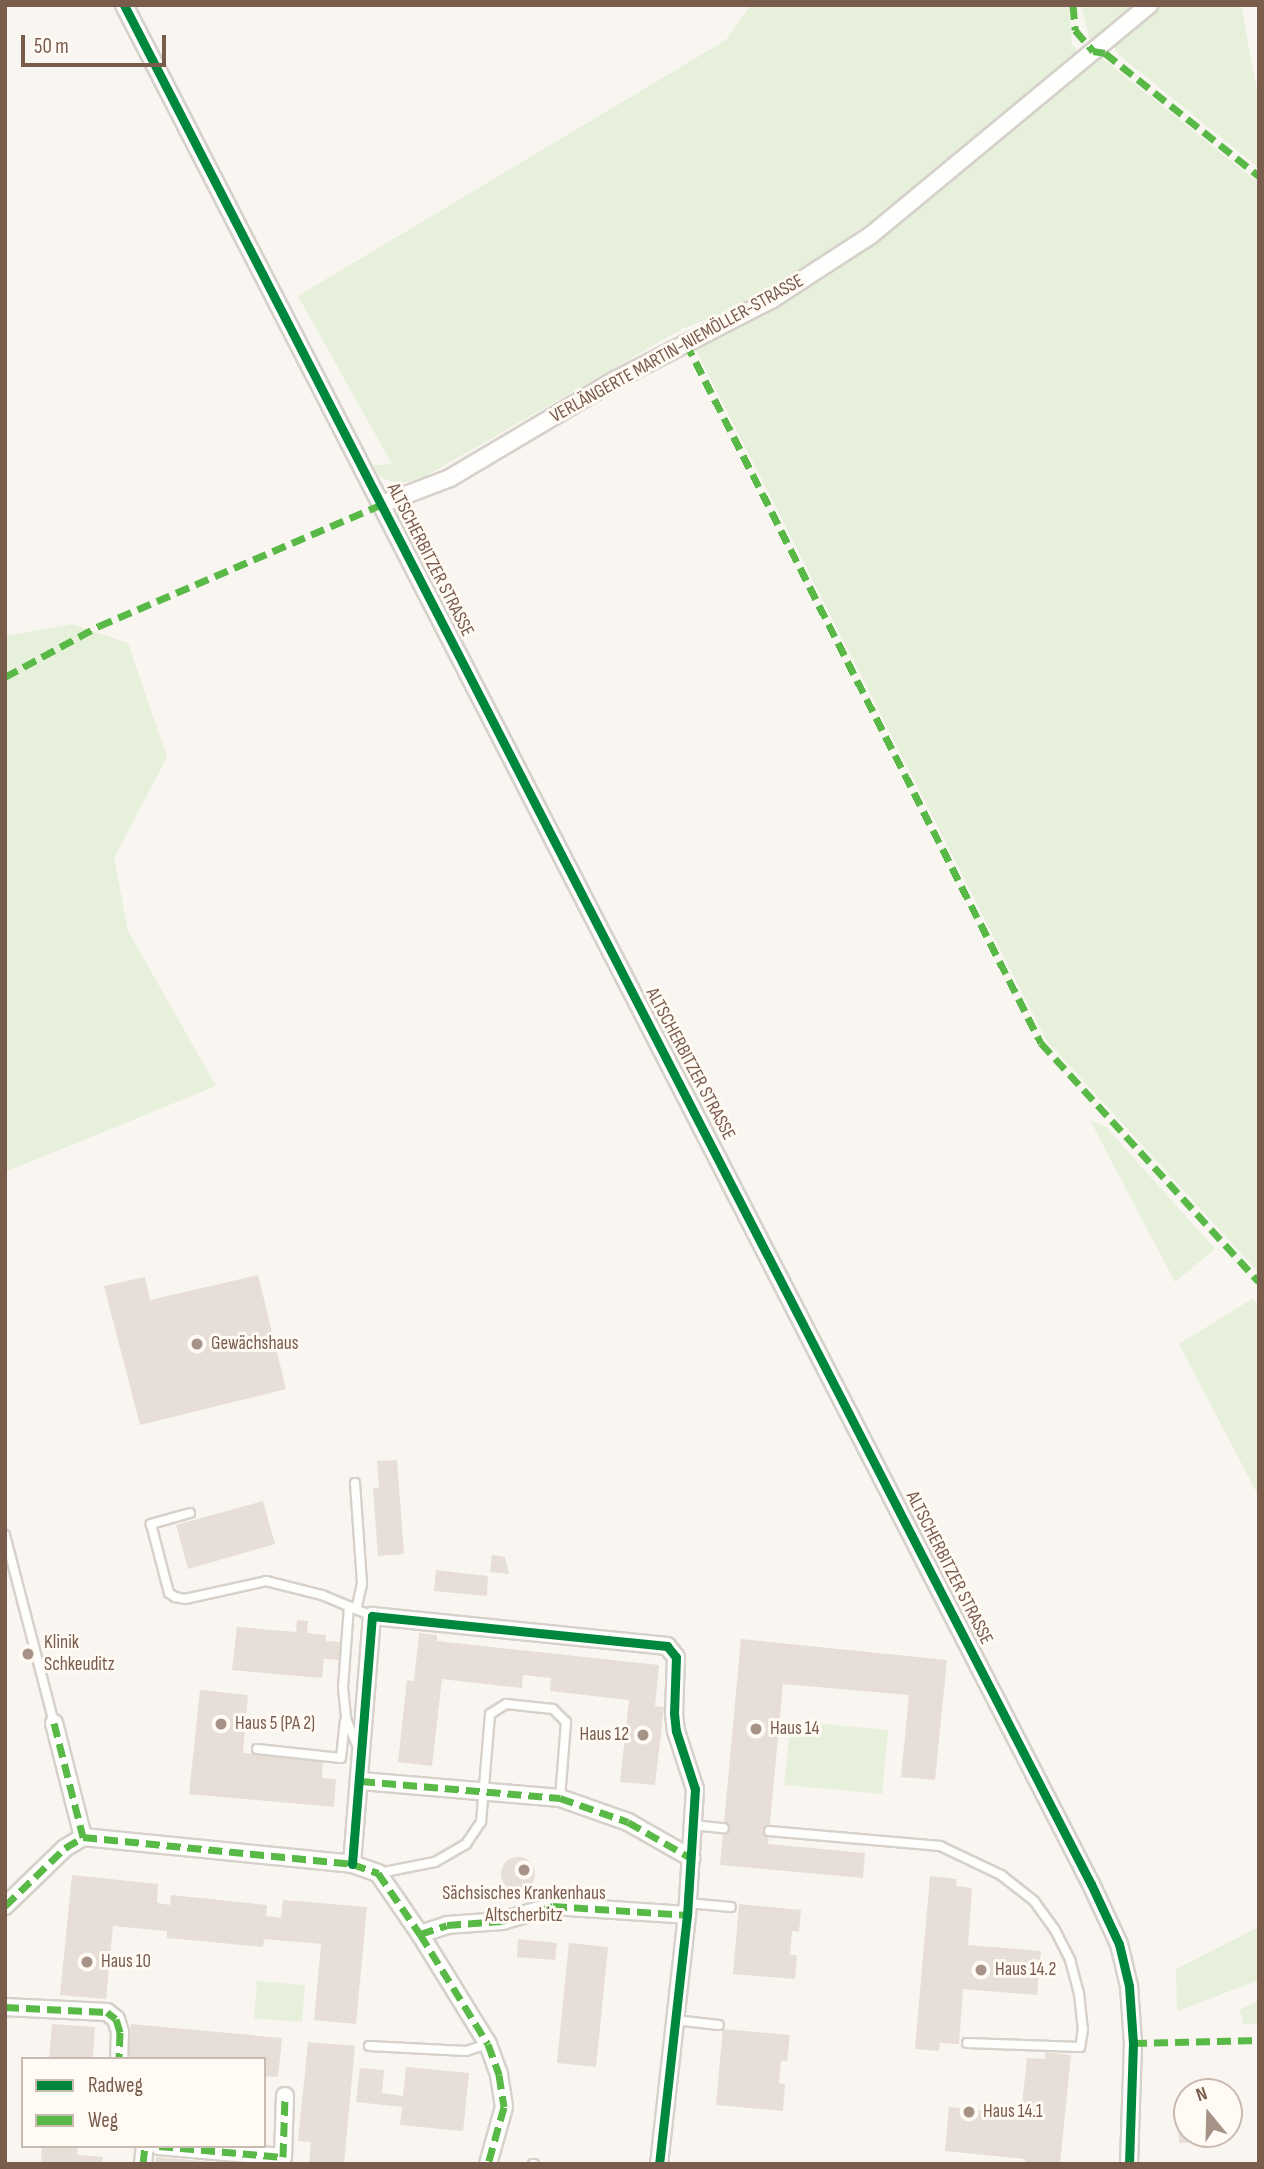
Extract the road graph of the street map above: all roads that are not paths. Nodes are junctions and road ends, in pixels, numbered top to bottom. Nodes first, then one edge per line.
1 (124, 5) edge
2 (1149, 5) edge
3 (382, 504) junction
4 (355, 1483) dead end
5 (190, 1513) dead end
6 (5, 1535) edge
7 (353, 1608) junction
8 (372, 1616) junction
9 (346, 1719) junction
10 (54, 1723) joint
11 (257, 1749) dead end
12 (362, 1756) junction
13 (361, 1781) junction
14 (484, 1794) junction
15 (560, 1798) junction
16 (693, 1825) junction
17 (724, 1828) dead end
18 (769, 1831) dead end
19 (83, 1837) junction
20 (691, 1858) junction
21 (352, 1864) junction
22 (378, 1873) junction
23 (5, 1906) edge
24 (732, 1907) dead end
25 (687, 1909) junction
26 (420, 1934) junction
27 (5, 2007) edge
28 (675, 2020) junction
29 (719, 2025) dead end
30 (967, 2043) dead end
31 (488, 2045) junction
32 (369, 2046) dead end
33 (119, 2057) edge
34 (285, 2096) dead end
35 (173, 2148) edge
36 (248, 2159) edge
37 (488, 2164) edge
38 (659, 2164) edge
39 (1129, 2164) edge

1 - 3 street, ALTSCHERBITZER STRASSE
2 - 3 street, VERLÄNGERTE MARTIN-NIEMÖLLER-STRASSE
3 - 39 street, ALTSCHERBITZER STRASSE
4 - 7 lane
5 - 7 lane
6 - 10 lane
7 - 8 lane
7 - 9 lane
8 - 12 street
8 - 16 street
9 - 11 lane
9 - 12 lane
10 - 19 street
12 - 13 street
13 - 14 street
13 - 21 street
14 - 15 street
14 - 15 lane
14 - 22 lane
15 - 20 street
16 - 17 lane
16 - 20 street
18 - 30 lane
19 - 21 street
19 - 23 street
20 - 25 street
21 - 22 street
22 - 26 street
24 - 25 lane
25 - 26 street
25 - 28 street
26 - 31 street
27 - 33 street
28 - 29 lane
28 - 38 street
31 - 32 lane
31 - 37 street
34 - 36 street
35 - 36 street

